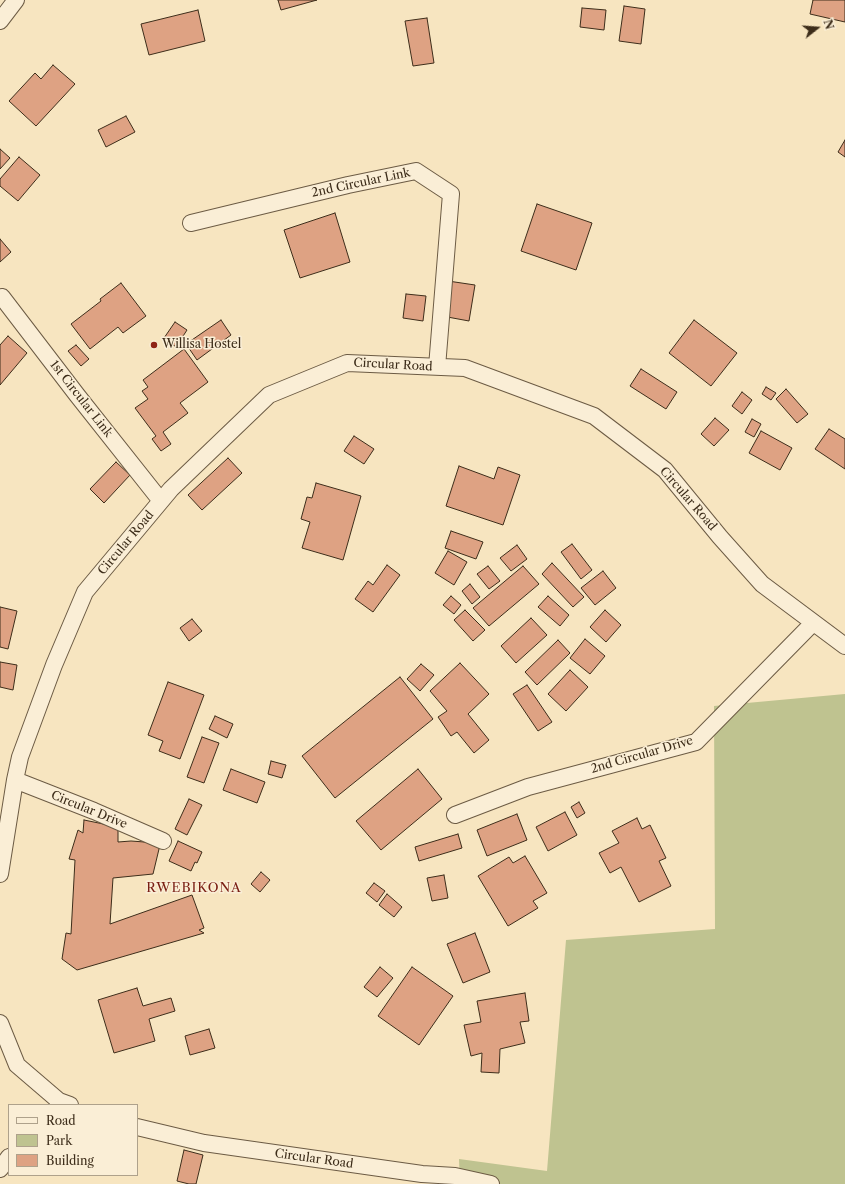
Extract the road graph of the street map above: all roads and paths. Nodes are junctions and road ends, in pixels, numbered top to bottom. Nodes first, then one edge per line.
1 (16, 0) edge
2 (0, 21) edge
3 (190, 223) dead end
4 (2, 297) dead end
5 (437, 367) junction
6 (161, 500) junction
7 (813, 623) junction
8 (845, 646) edge
9 (15, 780) junction
10 (455, 815) dead end
11 (163, 841) dead end
12 (0, 874) edge
13 (0, 1023) edge
14 (61, 1104) edge
15 (138, 1127) edge
16 (8, 1158) edge
17 (0, 1169) edge
18 (455, 1180) edge
19 (492, 1184) edge

1 - 2 street
3 - 5 street, 2nd Circular Link
4 - 6 street, 1st Circular Link
5 - 6 street, Circular Road
5 - 7 street, Circular Road
6 - 9 street, Circular Road
7 - 8 street, Circular Road
7 - 10 street, 2nd Circular Drive
9 - 11 street, Circular Drive
9 - 12 street, Circular Road
13 - 14 street
15 - 18 street, Circular Road
16 - 17 street
18 - 19 street, Circular Road

